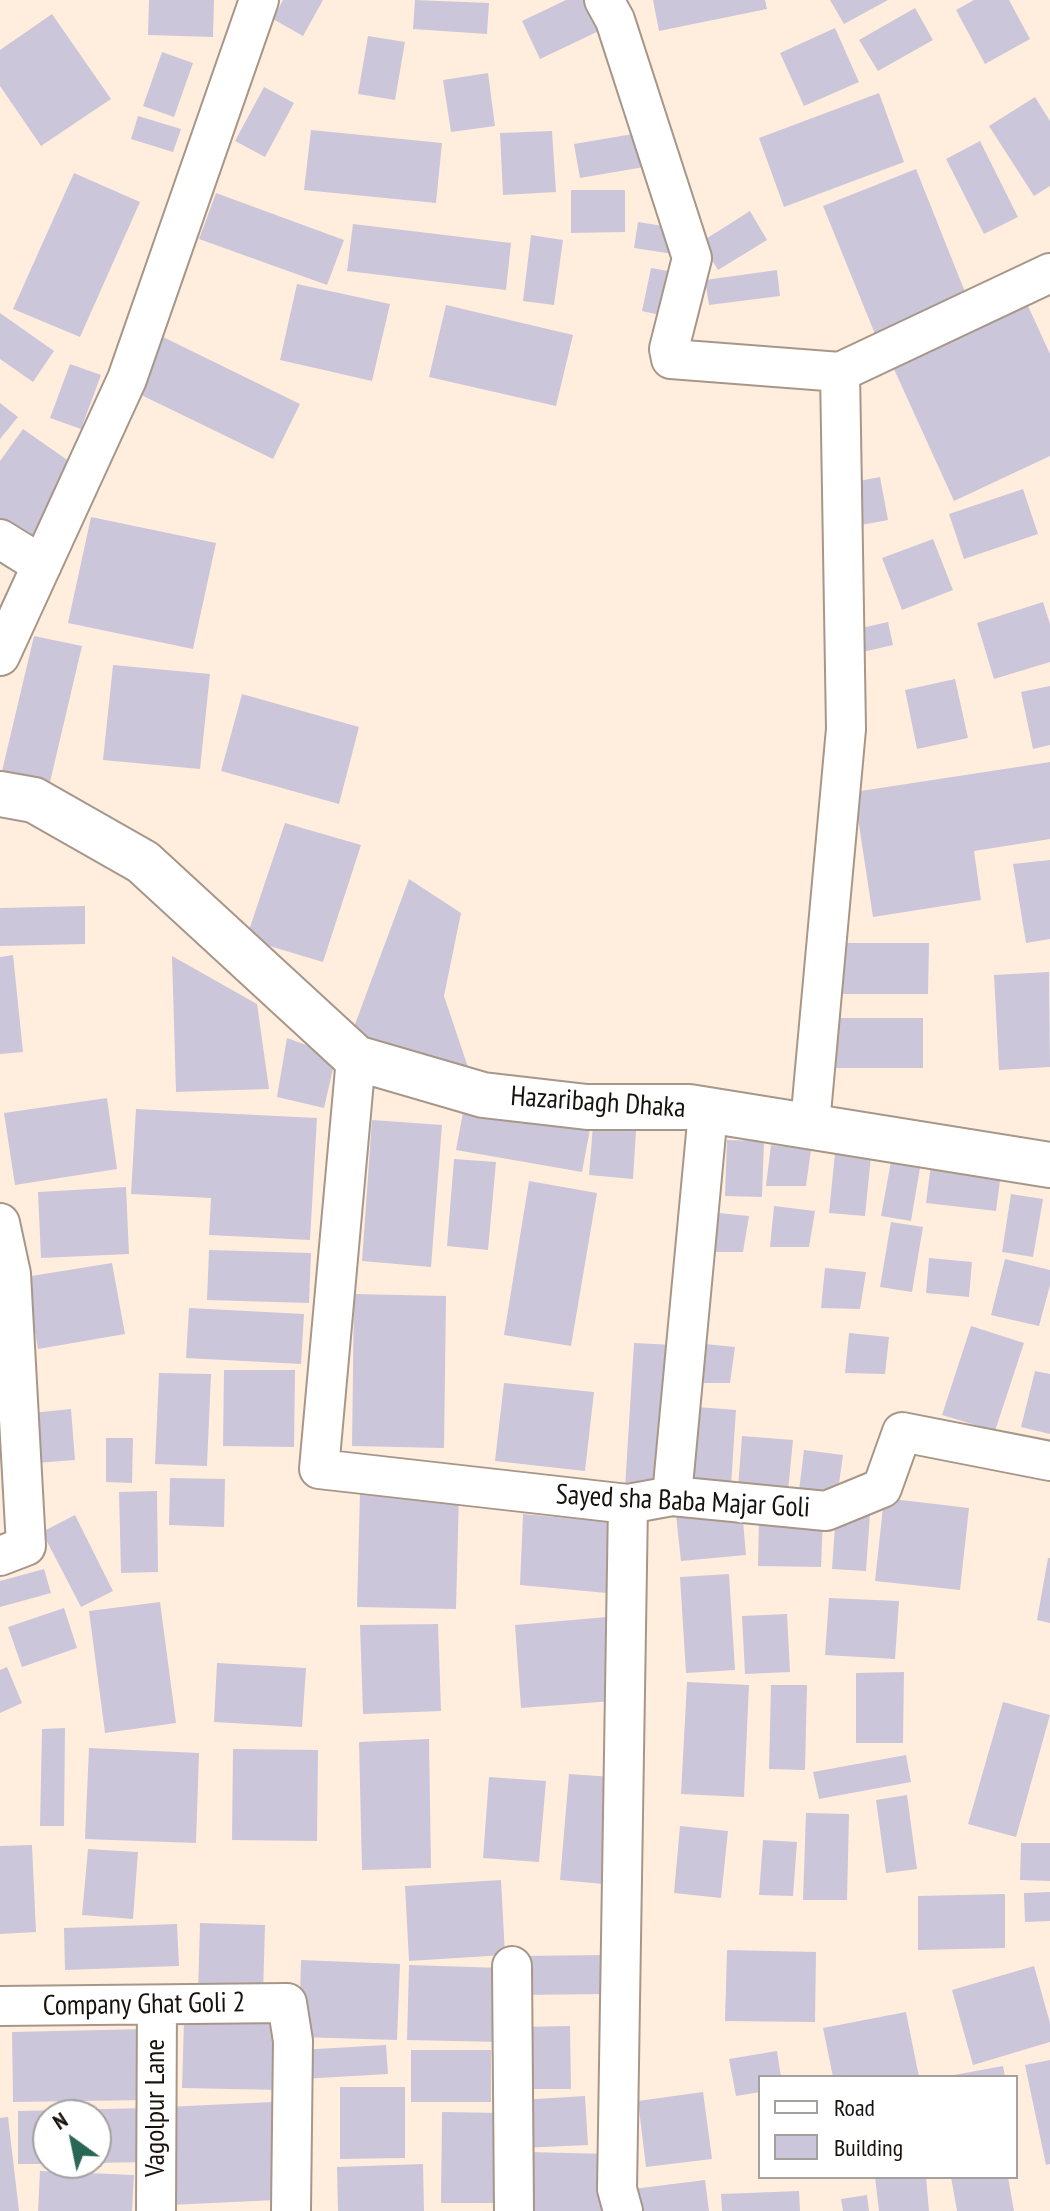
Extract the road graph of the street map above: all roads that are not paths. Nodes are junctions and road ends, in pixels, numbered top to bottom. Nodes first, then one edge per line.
1 (259, 0) edge
2 (604, 0) edge
3 (1050, 273) edge
4 (840, 372) junction
5 (0, 539) edge
6 (42, 565) junction
7 (0, 656) edge
8 (0, 794) edge
9 (356, 1058) junction
10 (708, 1112) junction
11 (810, 1124) junction
12 (1050, 1165) edge
13 (0, 1223) edge
14 (1050, 1461) edge
15 (672, 1496) junction
16 (628, 1504) junction
17 (0, 1556) edge
18 (512, 1966) dead end
19 (157, 2005) junction
20 (0, 2006) edge
21 (156, 2211) edge
22 (291, 2211) edge
23 (514, 2211) edge
24 (623, 2211) edge

1 - 6 street
2 - 4 street
3 - 4 street
4 - 11 street
5 - 6 street
6 - 7 street
8 - 9 street, Hazaribagh Dhaka
9 - 10 street, Hazaribagh Dhaka
9 - 16 street, Sayed sha Baba Majar Goli
10 - 11 street, Hazaribagh Dhaka
10 - 15 street
11 - 12 street, Hazaribagh Dhaka
13 - 17 street
14 - 15 street, Sayed sha Baba Majar Goli
15 - 16 street, Sayed sha Baba Majar Goli
16 - 24 street
18 - 23 street
19 - 20 street, Company Ghat Goli 2
19 - 21 street, Vagolpur Lane
19 - 22 street, Company Ghat Goli 2

